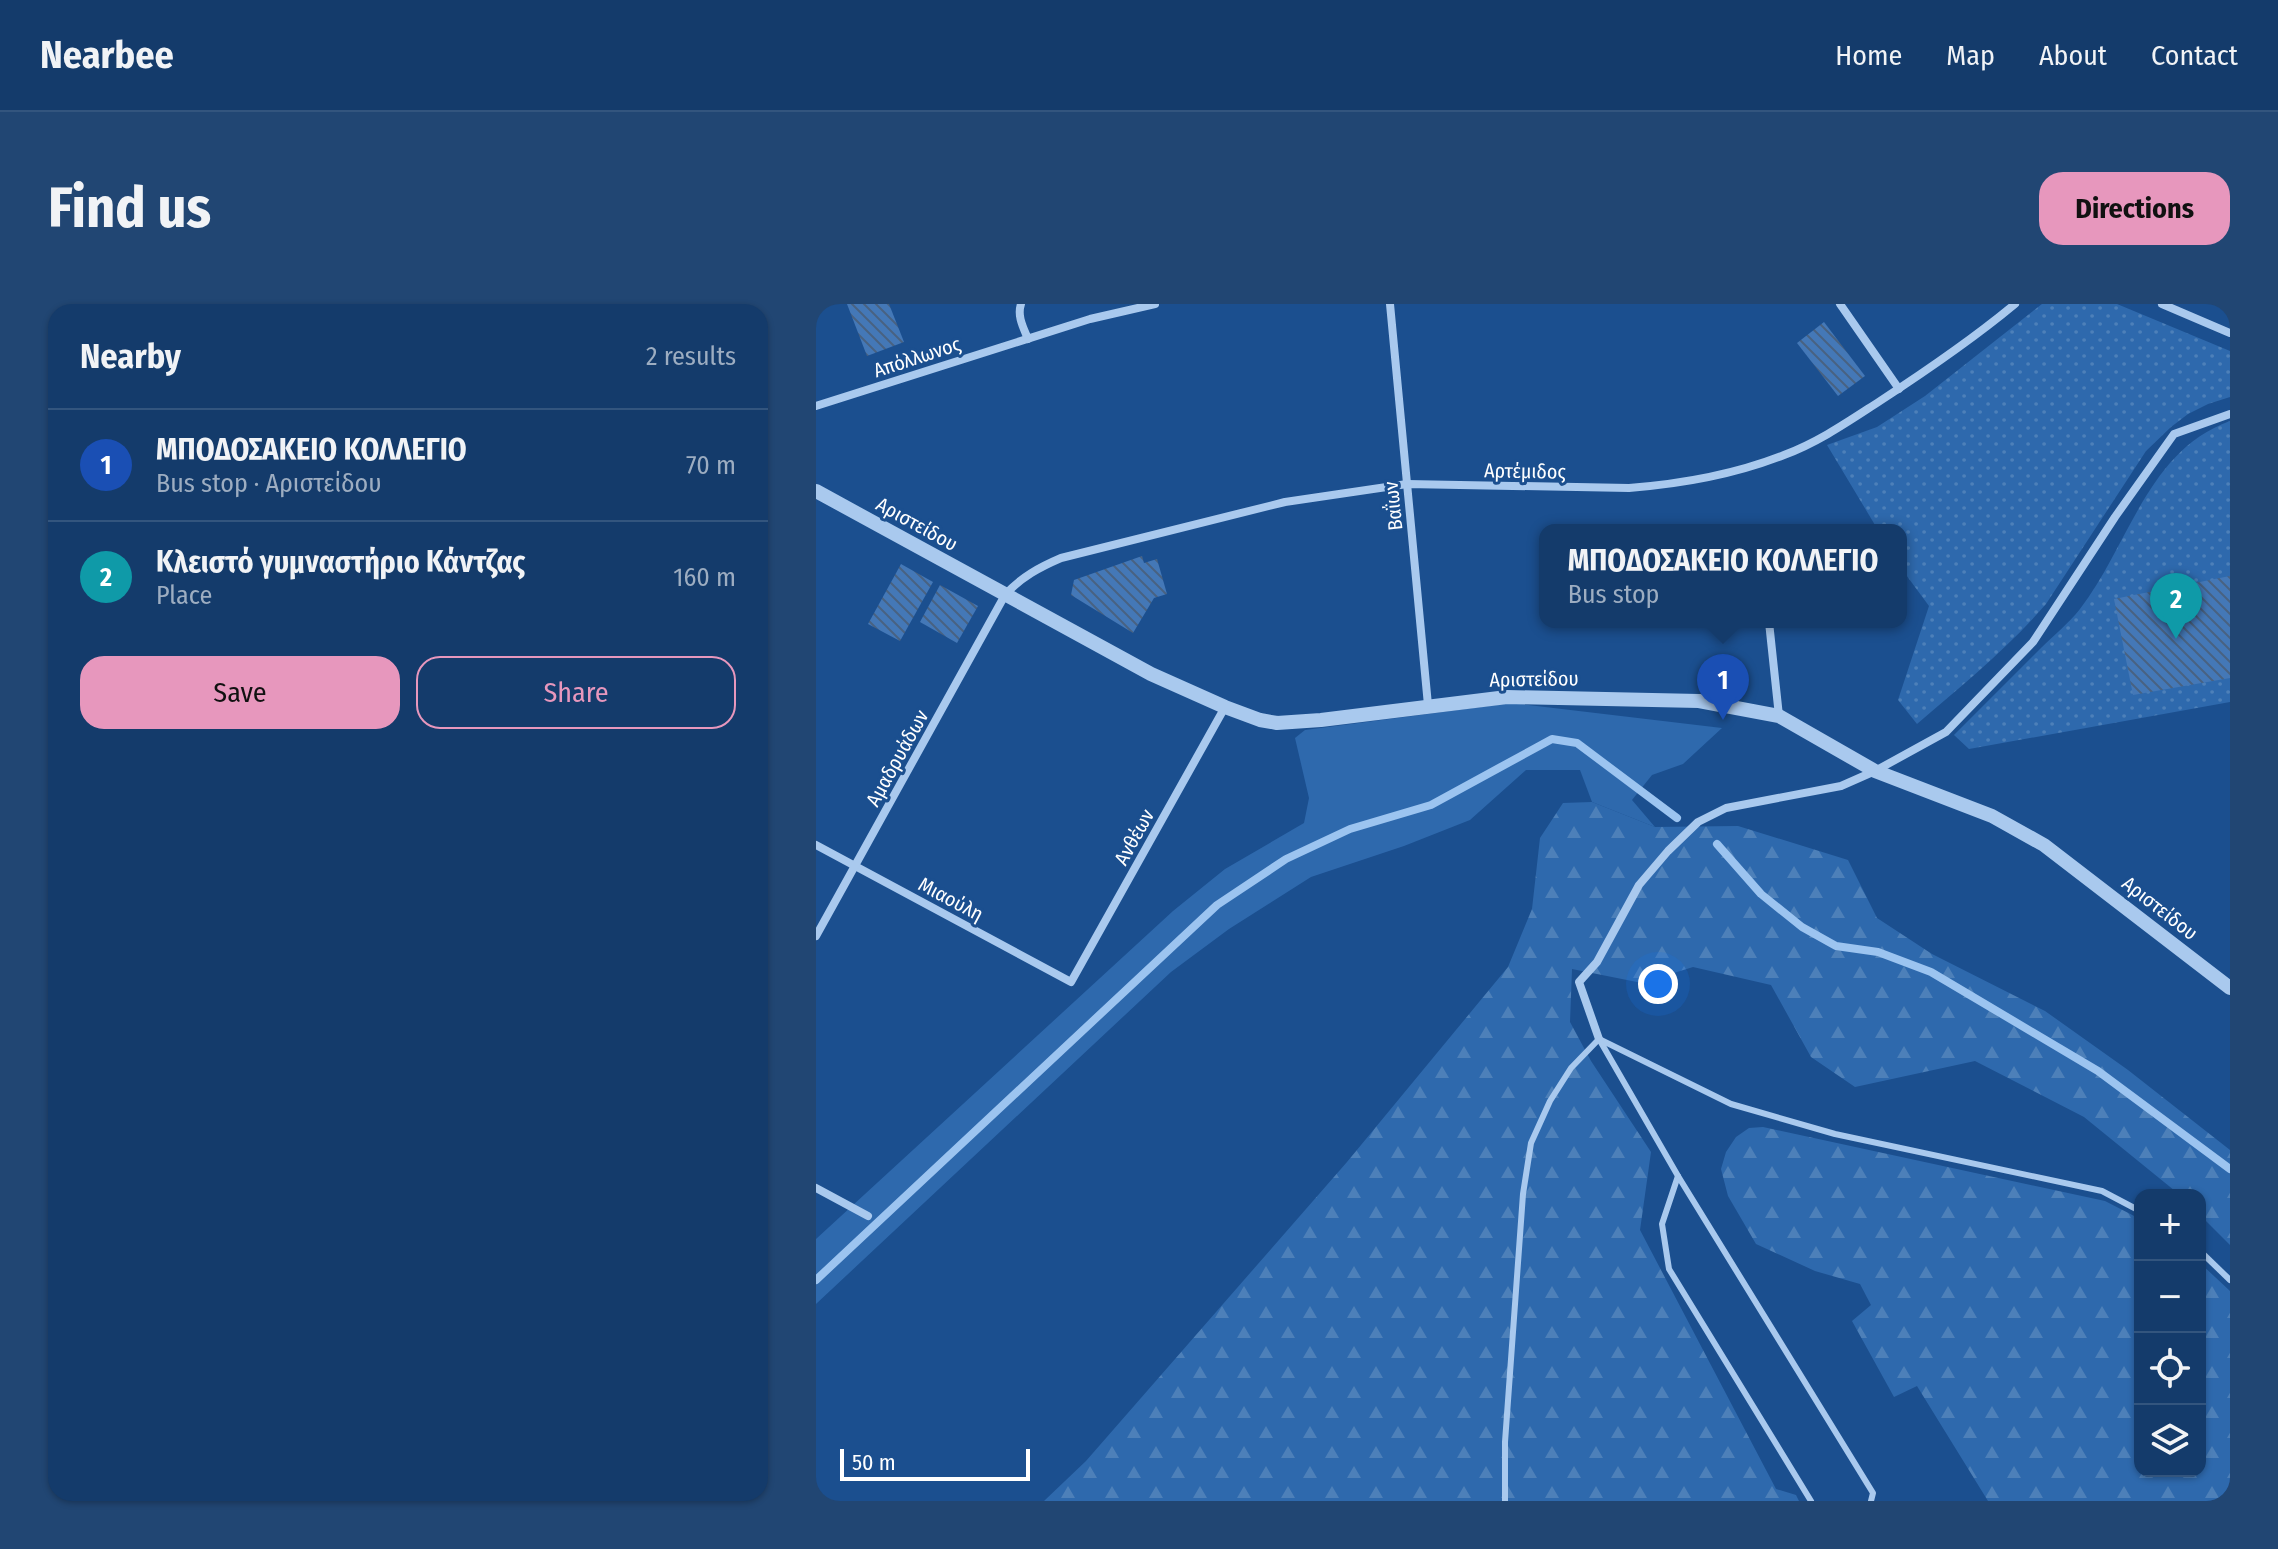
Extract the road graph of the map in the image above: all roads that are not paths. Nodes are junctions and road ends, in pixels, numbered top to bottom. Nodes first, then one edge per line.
1 (1021, 304) edge
2 (1155, 304) edge
3 (1390, 304) edge
4 (1840, 304) edge
5 (2015, 304) edge
6 (2162, 304) edge
7 (2230, 333) edge
8 (1028, 339) junction
9 (1899, 389) junction
10 (816, 406) edge
11 (2230, 414) edge
12 (1407, 484) junction
13 (816, 491) edge
14 (1005, 595) junction
15 (1770, 628) edge
16 (1428, 705) junction
17 (1225, 707) junction
18 (1779, 716) junction
19 (1875, 771) junction
20 (816, 845) edge
21 (855, 866) junction
22 (816, 936) edge
23 (1071, 982) joint
24 (2230, 988) edge
25 (1599, 1039) junction
26 (1678, 1176) junction
27 (816, 1188) edge
28 (2134, 1208) edge
29 (868, 1216) dead end
30 (2206, 1257) edge
31 (2230, 1280) edge
32 (1872, 1497) edge
33 (1505, 1501) edge
34 (1811, 1501) edge
35 (1879, 1501) edge

1 - 8 street
2 - 8 street, Απόλλωνος
3 - 12 street, Βαΐων
4 - 9 street
5 - 9 street, Αρτέμιδος
6 - 7 street
8 - 10 street, Απόλλωνος
9 - 12 street, Αρτέμιδος
11 - 19 street
12 - 14 street, Αρτέμιδος
12 - 16 street, Βαΐων
13 - 14 street, Αριστείδου
14 - 17 street, Αριστείδου
14 - 21 street, Αμαδρυάδων
15 - 18 street
16 - 17 street, Αριστείδου
16 - 18 street, Αριστείδου
17 - 23 street, Ανθέων
18 - 19 street, Αριστείδου
19 - 24 street, Αριστείδου
19 - 25 street
20 - 21 street, Μιαούλη
21 - 22 street, Αμαδρυάδων
21 - 23 street, Μιαούλη
25 - 26 lane
25 - 28 lane
25 - 33 lane
26 - 32 lane
26 - 34 lane
27 - 29 street
30 - 31 lane
32 - 35 lane

